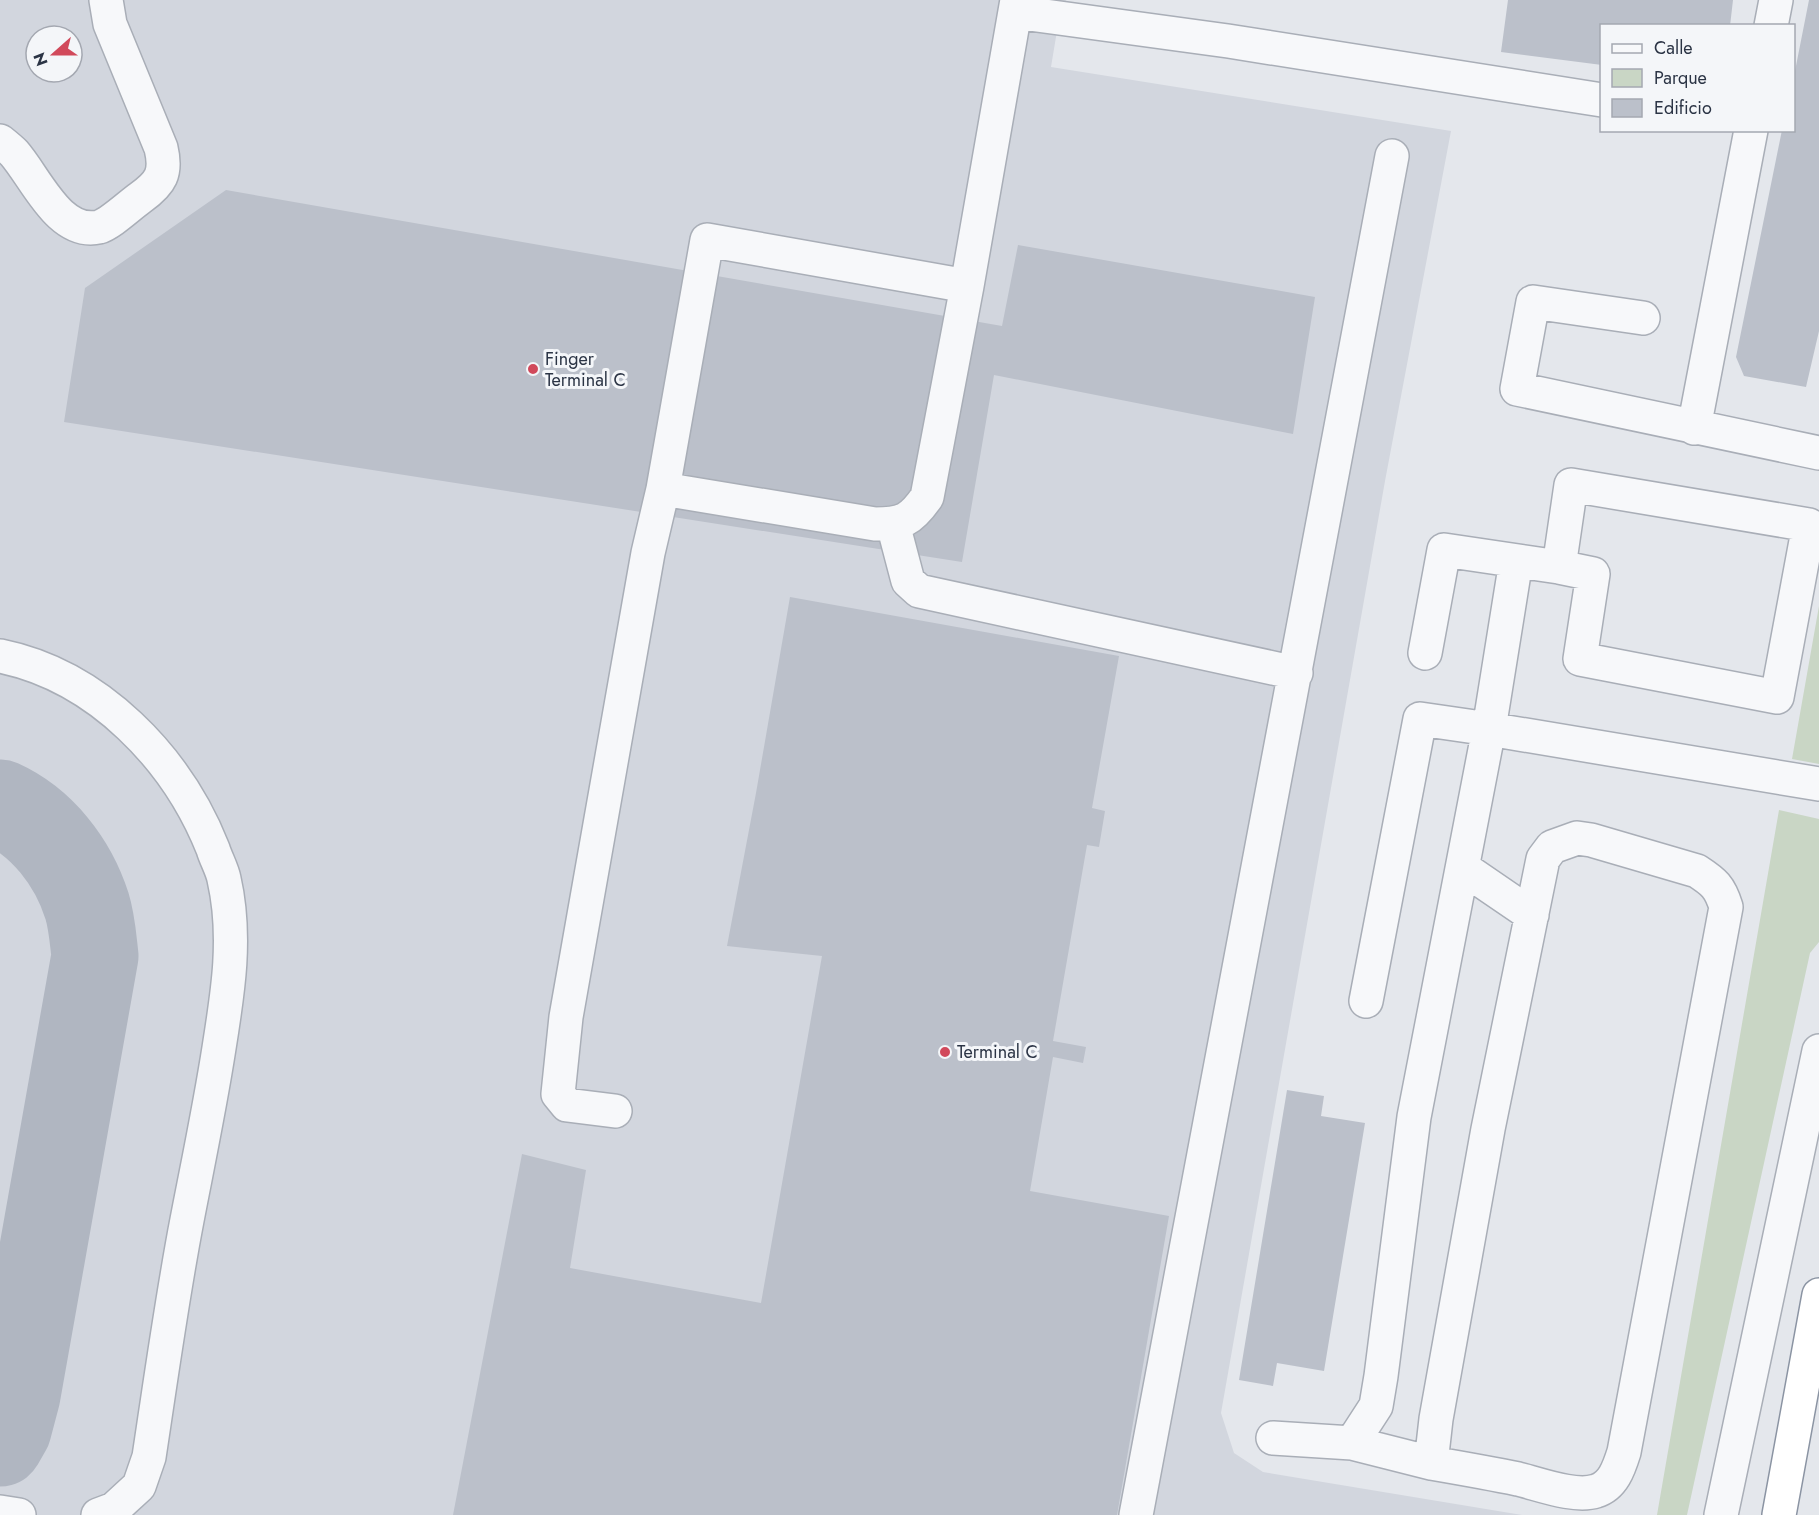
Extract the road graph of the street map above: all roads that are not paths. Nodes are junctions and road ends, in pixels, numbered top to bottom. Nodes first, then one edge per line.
1 (106, 0) edge
2 (1776, 0) edge
3 (1016, 6) edge
4 (1771, 24) edge
5 (1600, 100) edge
6 (1751, 132) edge
7 (0, 141) edge
8 (1392, 156) dead end
9 (967, 285) junction
10 (1642, 318) dead end
11 (1694, 428) junction
12 (1819, 453) edge
13 (663, 489) junction
14 (893, 524) junction
15 (1516, 561) junction
16 (1559, 567) junction
17 (1425, 653) dead end
18 (0, 656) edge
19 (1296, 673) junction
20 (1490, 729) junction
21 (1819, 784) edge
22 (1463, 868) junction
23 (1532, 915) junction
24 (1366, 1001) dead end
25 (1819, 1051) edge
26 (615, 1111) dead end
27 (1819, 1295) edge
28 (1273, 1438) dead end
29 (1352, 1443) junction
30 (1431, 1463) junction
31 (1779, 1509) edge
32 (0, 1512) edge
33 (1144, 1514) edge
34 (19, 1515) edge
35 (98, 1515) edge
36 (1720, 1515) edge

1 - 7 lane
2 - 4 lane
3 - 5 lane
3 - 9 lane
6 - 11 lane
8 - 19 lane
9 - 13 lane
9 - 14 lane
10 - 11 lane
11 - 12 lane
13 - 14 lane
13 - 26 lane
14 - 19 lane
15 - 16 lane
15 - 17 lane
15 - 20 lane
16 - 16 lane
18 - 35 lane
19 - 33 lane
20 - 21 lane
20 - 22 lane
20 - 24 lane
22 - 23 lane
22 - 29 lane
23 - 30 lane
23 - 30 lane
25 - 36 lane
27 - 31 highway
28 - 29 lane
29 - 30 lane
32 - 34 lane

